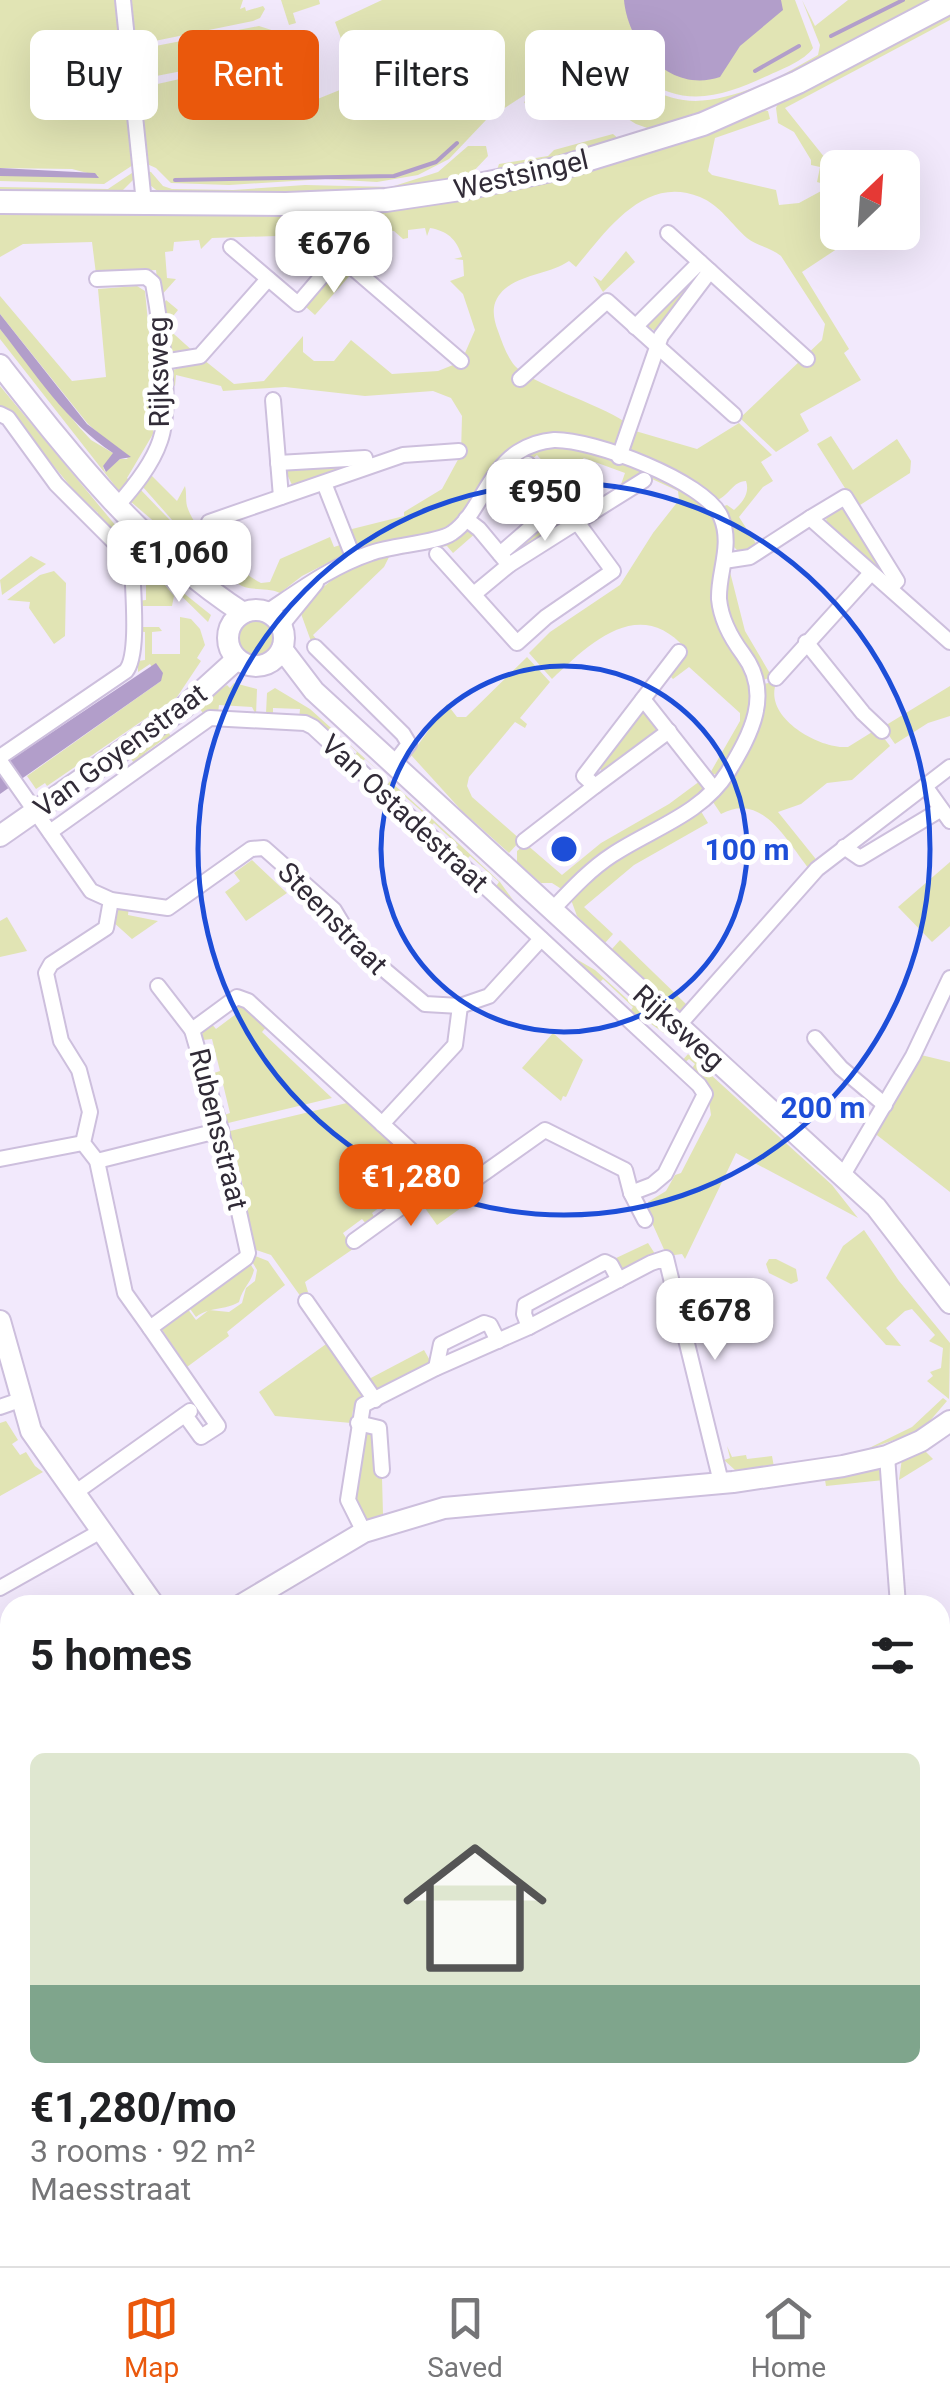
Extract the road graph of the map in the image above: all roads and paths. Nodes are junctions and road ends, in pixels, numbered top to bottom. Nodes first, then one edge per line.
1 (123, 0) edge
2 (946, 2) edge
3 (0, 202) edge
4 (144, 204) junction
5 (668, 233) dead end
6 (231, 247) dead end
7 (705, 266) junction
8 (268, 278) junction
9 (97, 279) dead end
10 (635, 327) junction
11 (657, 347) junction
12 (807, 360) dead end
13 (461, 361) dead end
14 (163, 362) junction
15 (0, 365) edge
16 (520, 379) dead end
17 (273, 400) dead end
18 (0, 414) edge
19 (734, 415) dead end
20 (459, 450) dead end
21 (619, 457) junction
22 (278, 463) junction
23 (528, 464) dead end
24 (367, 466) junction
25 (644, 480) dead end
26 (324, 483) junction
27 (281, 497) junction
28 (560, 502) junction
29 (116, 507) junction
30 (810, 518) junction
31 (466, 519) junction
32 (208, 522) dead end
33 (577, 522) junction
34 (437, 554) dead end
35 (505, 559) junction
36 (354, 560) junction
37 (724, 561) junction
38 (871, 572) junction
39 (890, 588) junction
40 (474, 594) junction
41 (237, 618) junction
42 (274, 619) junction
43 (806, 642) junction
44 (950, 642) edge
45 (315, 647) dead end
46 (680, 652) dead end
47 (276, 656) junction
48 (237, 660) junction
49 (776, 678) dead end
50 (643, 700) junction
51 (669, 731) junction
52 (882, 732) dead end
53 (0, 760) edge
54 (393, 765) junction
55 (950, 767) edge
56 (595, 786) junction
57 (924, 786) junction
58 (714, 788) junction
59 (36, 811) junction
60 (945, 816) edge
61 (50, 832) junction
62 (0, 836) edge
63 (524, 841) dead end
64 (844, 847) junction
65 (110, 900) junction
66 (551, 911) junction
67 (541, 939) junction
68 (950, 978) edge
69 (158, 986) dead end
70 (460, 1006) junction
71 (678, 1026) junction
72 (192, 1030) junction
73 (814, 1038) dead end
74 (885, 1106) junction
75 (382, 1124) junction
76 (220, 1130) junction
77 (84, 1143) junction
78 (0, 1160) edge
79 (96, 1161) junction
80 (842, 1175) junction
81 (440, 1179) junction
82 (632, 1193) junction
83 (645, 1220) dead end
84 (354, 1241) dead end
85 (619, 1280) junction
86 (306, 1302) dead end
87 (950, 1303) edge
88 (0, 1321) edge
89 (529, 1327) junction
90 (150, 1328) junction
91 (375, 1400) junction
92 (201, 1402) junction
93 (10, 1404) edge
94 (185, 1416) junction
95 (950, 1421) edge
96 (358, 1423) junction
97 (886, 1456) junction
98 (382, 1470) dead end
99 (722, 1482) junction
100 (76, 1492) junction
101 (103, 1530) junction
102 (364, 1532) junction
103 (0, 1588) edge
104 (147, 1595) edge
105 (266, 1595) edge
106 (897, 1595) edge

1 - 4 street
2 - 4 main road, Westsingel
3 - 4 main road, Westsingel
5 - 7 street
6 - 8 street
7 - 10 street
7 - 11 street
7 - 12 street
8 - 13 street
8 - 14 street
9 - 14 street, Rijksweg
10 - 11 street
10 - 16 street
11 - 19 street
11 - 21 street
14 - 29 street, Rijksweg
15 - 29 street
17 - 22 street
18 - 53 street
20 - 24 street
21 - 31 street
21 - 37 street
22 - 24 street
22 - 27 street
23 - 28 street
24 - 26 street
25 - 33 street
26 - 27 street
26 - 36 street
27 - 32 street
28 - 33 street
28 - 35 street
29 - 41 street
30 - 37 street
30 - 38 street
30 - 39 street
31 - 35 street
31 - 36 street
33 - 35 street
33 - 40 street
34 - 40 street
35 - 40 street
36 - 42 street
37 - 58 street
38 - 39 street
38 - 43 street
39 - 44 street
41 - 42 street
41 - 48 street
42 - 47 street
43 - 49 street
43 - 52 street
45 - 54 street
46 - 50 street
47 - 48 street
47 - 54 street, Rijksweg
48 - 59 street, Van Goyenstraat
50 - 51 street
50 - 56 street
51 - 56 street
51 - 58 street
53 - 59 street
54 - 66 street, Rijksweg
55 - 57 street
56 - 63 street
57 - 60 street
57 - 64 street
58 - 66 street
59 - 61 street
59 - 62 street, Van Goyenstraat
60 - 64 street
61 - 65 street
61 - 67 street, Van Ostadestraat
64 - 71 street
65 - 70 street, Steenstraat
65 - 77 street
66 - 71 street, Rijksweg
67 - 70 street
67 - 82 street, Van Ostadestraat
68 - 74 street
69 - 72 street
70 - 75 street
71 - 80 street, Rijksweg
72 - 75 street, Rubensstraat
72 - 76 street, Rubensstraat
73 - 74 street
74 - 80 street
75 - 81 street, Rubensstraat
76 - 79 street
76 - 90 street, Rubensstraat
77 - 78 street
77 - 79 street
79 - 90 street
80 - 87 street, Rijksweg
81 - 82 street
81 - 84 street
82 - 83 street
85 - 89 street
85 - 89 street
85 - 99 street
86 - 91 street
88 - 93 street
89 - 91 street
90 - 92 street
91 - 96 street
92 - 94 street
92 - 94 street
93 - 100 street
94 - 100 street
95 - 97 street
96 - 98 street
96 - 102 street
97 - 99 street
97 - 106 street
99 - 102 street
100 - 101 street
101 - 103 street
101 - 104 street
102 - 105 street

